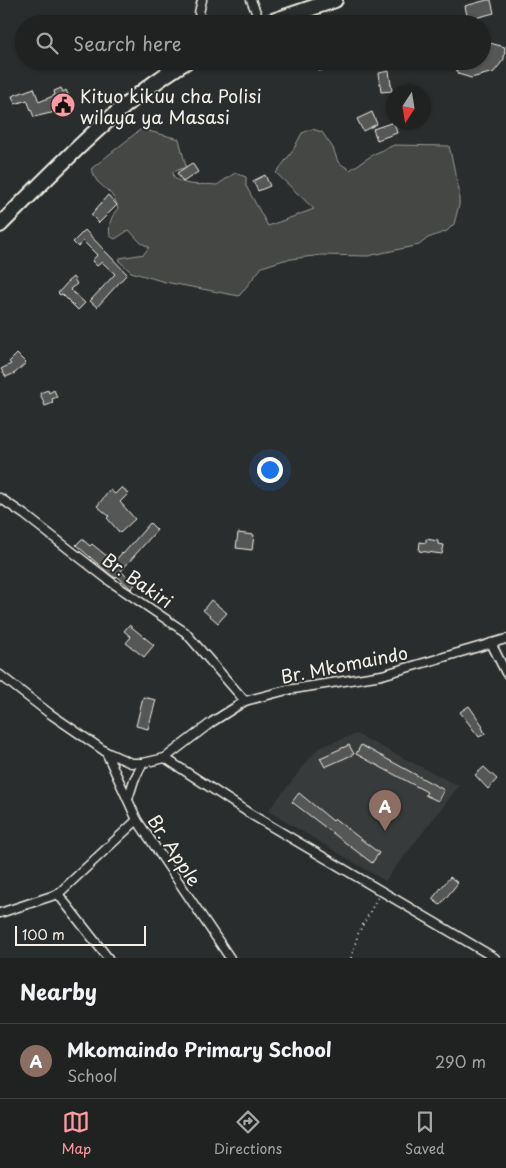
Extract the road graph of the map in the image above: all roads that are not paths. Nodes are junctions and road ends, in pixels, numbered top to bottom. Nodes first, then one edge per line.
1 (202, 0) edge
2 (251, 0) edge
3 (333, 0) edge
4 (200, 15) edge
5 (258, 15) edge
6 (289, 15) edge
7 (173, 70) edge
8 (1, 222) edge
9 (0, 498) edge
10 (506, 639) edge
11 (491, 643) junction
12 (506, 673) edge
13 (0, 675) edge
14 (245, 701) junction
15 (106, 752) junction
16 (165, 758) junction
17 (143, 763) junction
18 (128, 799) junction
19 (137, 820) junction
20 (58, 894) junction
21 (0, 913) edge
22 (108, 958) edge
23 (230, 958) edge
24 (495, 958) edge

1 - 4 street
2 - 5 street
3 - 6 highway
7 - 8 highway
9 - 14 street, Br. Bakiri
10 - 11 street, Br. Mkomaindo
11 - 12 street
11 - 14 street, Br. Mkomaindo
13 - 15 street
14 - 16 street, Br. Mkomaindo
15 - 17 street
15 - 18 street, Br. Apple
16 - 17 street
16 - 24 street
17 - 18 street
18 - 19 street, Br. Apple
19 - 20 street
19 - 23 street, Br. Apple
20 - 21 street
20 - 22 street

